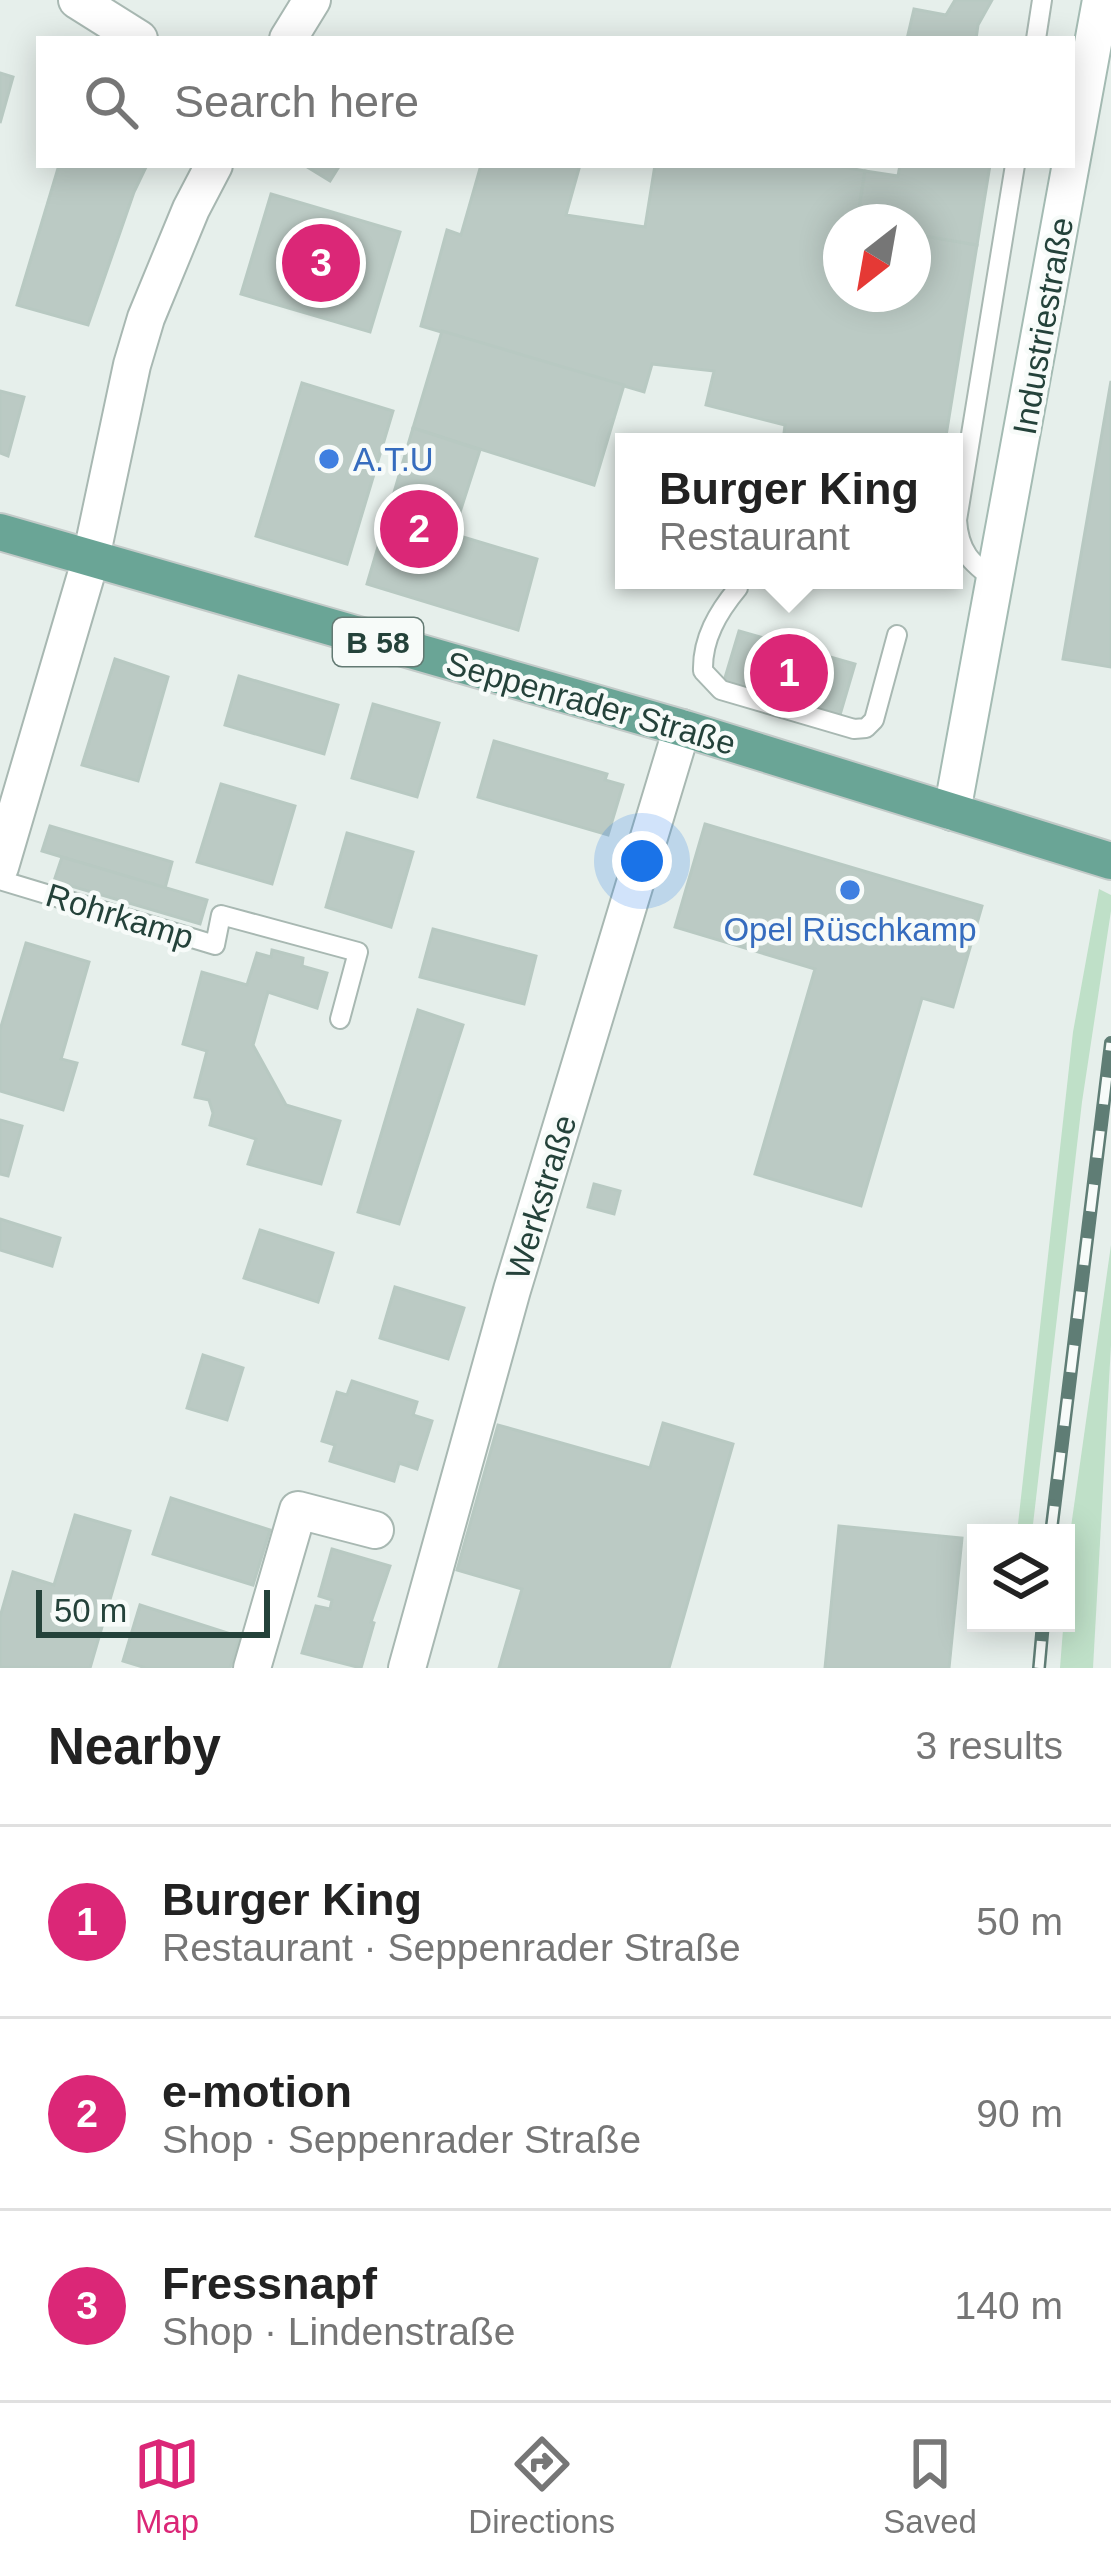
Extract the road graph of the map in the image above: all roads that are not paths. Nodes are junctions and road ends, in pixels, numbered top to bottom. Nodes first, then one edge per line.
1 (76, 0) edge
2 (312, 0) edge
3 (1042, 0) edge
4 (1101, 0) edge
5 (135, 36) edge
6 (290, 36) edge
7 (1036, 36) edge
8 (1075, 144) edge
9 (212, 168) edge
10 (1015, 168) edge
11 (1071, 168) edge
12 (963, 483) edge
13 (0, 532) edge
14 (963, 550) edge
15 (91, 558) junction
16 (996, 581) junction
17 (737, 589) edge
18 (897, 635) dead end
19 (682, 728) junction
20 (952, 812) junction
21 (1111, 861) edge
22 (0, 867) edge
23 (0, 880) edge
24 (340, 1019) dead end
25 (375, 1530) dead end
26 (252, 1668) edge
27 (407, 1668) edge

1 - 5 street
2 - 6 street
3 - 7 lane
4 - 8 street, Industriestraße
9 - 15 street
10 - 12 lane, Industriestraße
11 - 16 street, Industriestraße
13 - 15 main road, Seppenrader Straße / B 58
14 - 16 lane, Industriestraße
15 - 19 main road, Seppenrader Straße / B 58
15 - 22 street
16 - 20 street, Industriestraße
17 - 18 lane
19 - 20 main road, Seppenrader Straße / B 58
19 - 27 street, Werkstraße
20 - 21 main road, Seppenrader Straße / B 58
23 - 24 lane, Rohrkamp
25 - 26 street

